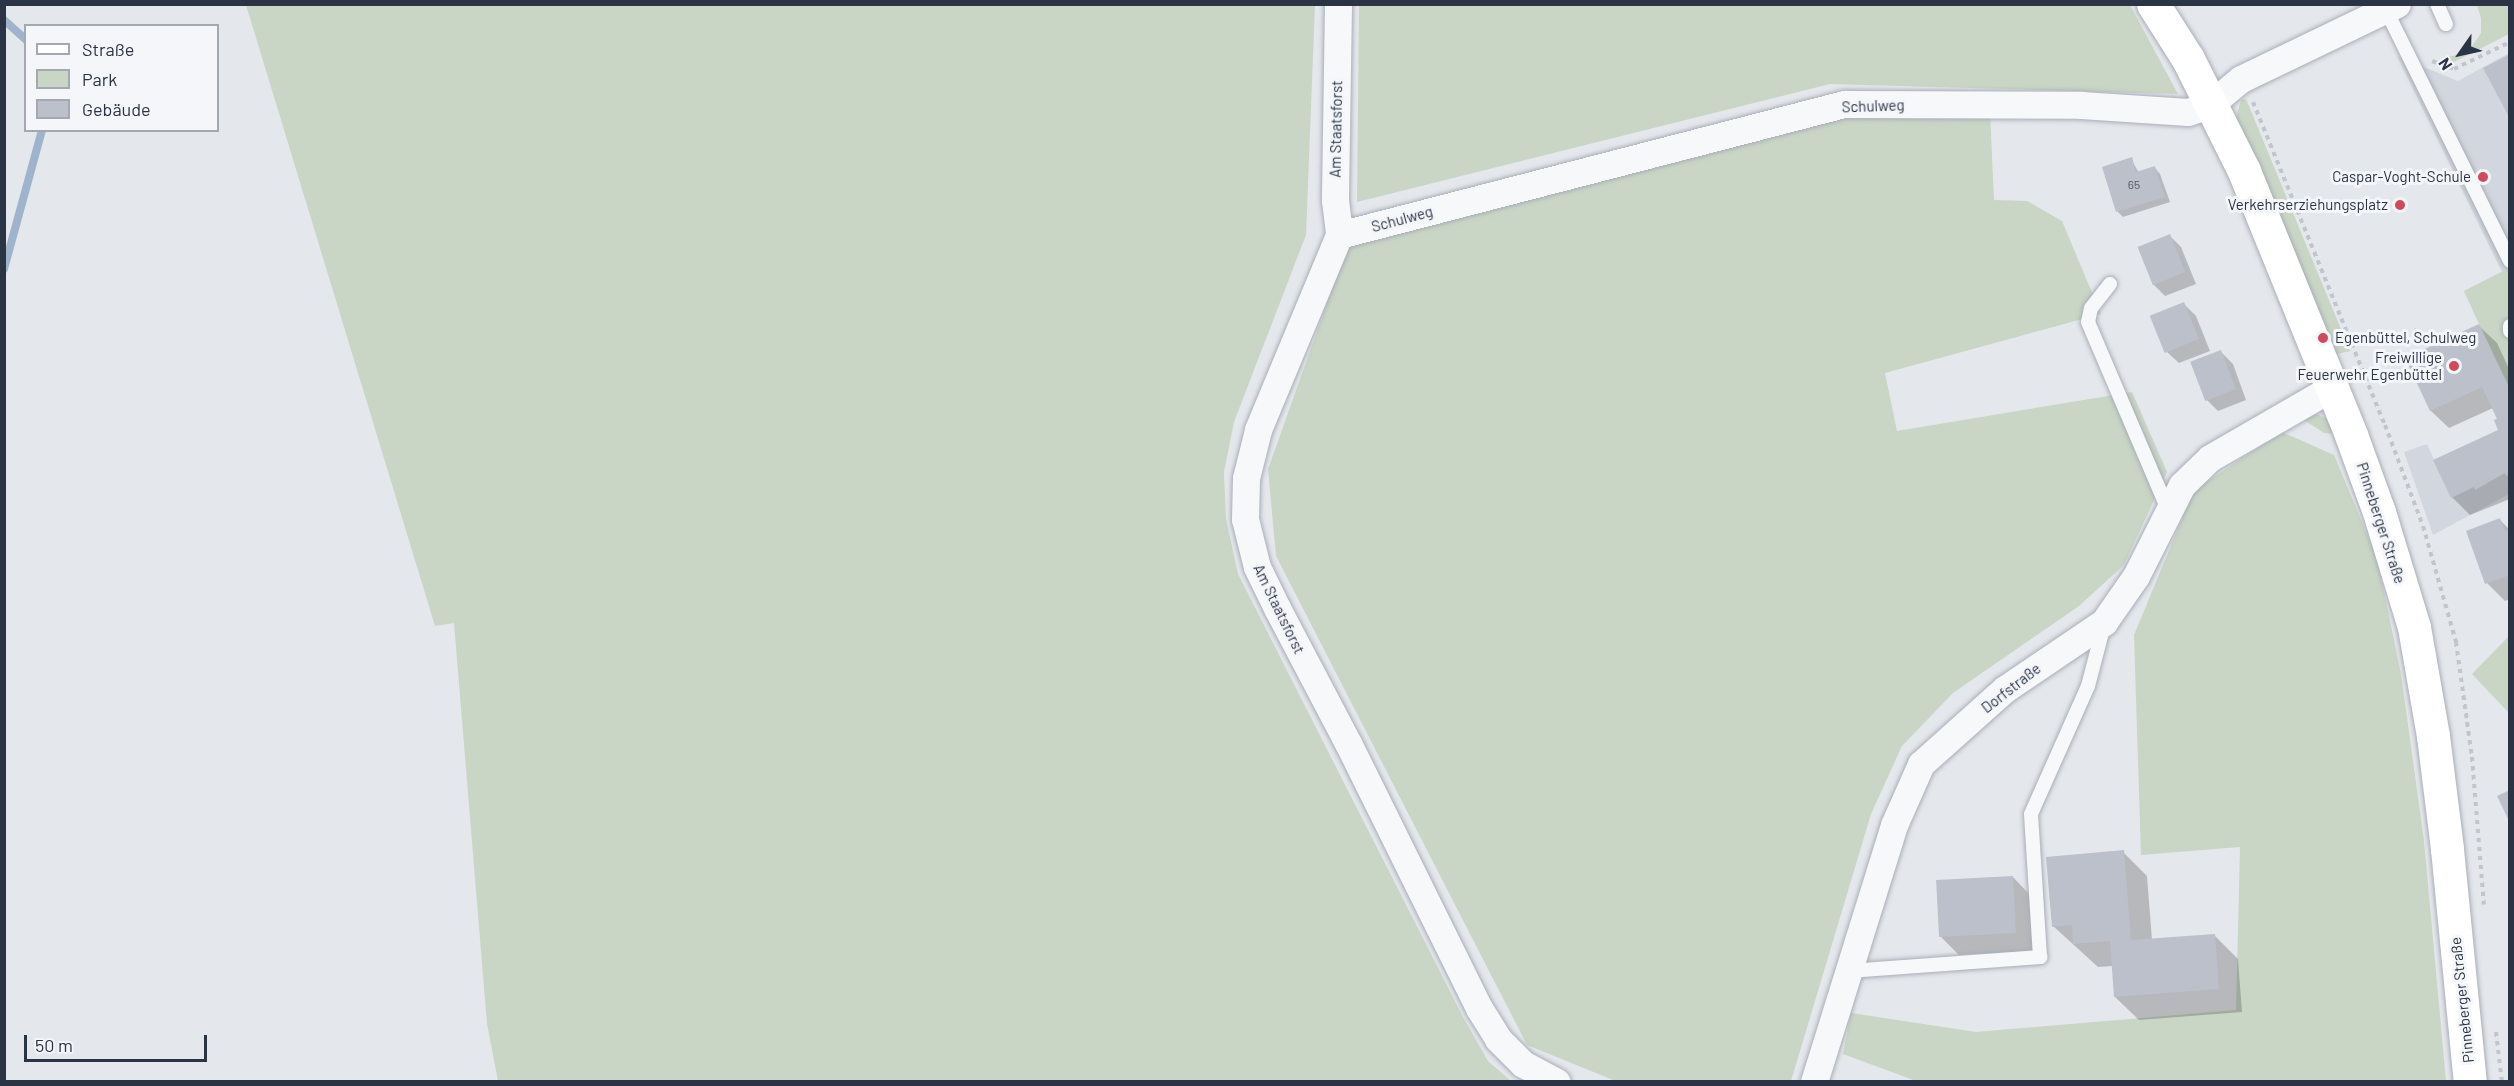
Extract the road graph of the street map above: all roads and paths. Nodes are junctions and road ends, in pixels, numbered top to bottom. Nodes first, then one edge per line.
1 (1338, 4) edge
2 (2153, 4) edge
3 (2437, 4) edge
4 (2391, 7) edge
5 (2446, 24) dead end
6 (2510, 42) edge
7 (2407, 52) junction
8 (2260, 93) dead end
9 (2252, 100) dead end
10 (2211, 104) junction
11 (1339, 235) junction
12 (2510, 261) edge
13 (2110, 284) dead end
14 (2333, 387) junction
15 (2169, 512) junction
16 (2104, 622) junction
17 (1849, 971) junction
18 (1557, 1082) edge
19 (1814, 1082) edge
20 (2470, 1082) edge

1 - 11 street, Am Staatsforst
2 - 10 main road, Pinneberger Straße
3 - 5 lane
4 - 7 lane
4 - 10 street, Schulweg
6 - 7 path
7 - 12 lane
8 - 9 path
10 - 11 street, Schulweg
10 - 14 main road, Pinneberger Straße
11 - 18 street, Am Staatsforst
13 - 15 lane
14 - 15 street, Dorfstraße
14 - 20 main road, Pinneberger Straße
15 - 16 street, Dorfstraße
16 - 17 street, Dorfstraße
16 - 17 lane
17 - 19 street, Dorfstraße

